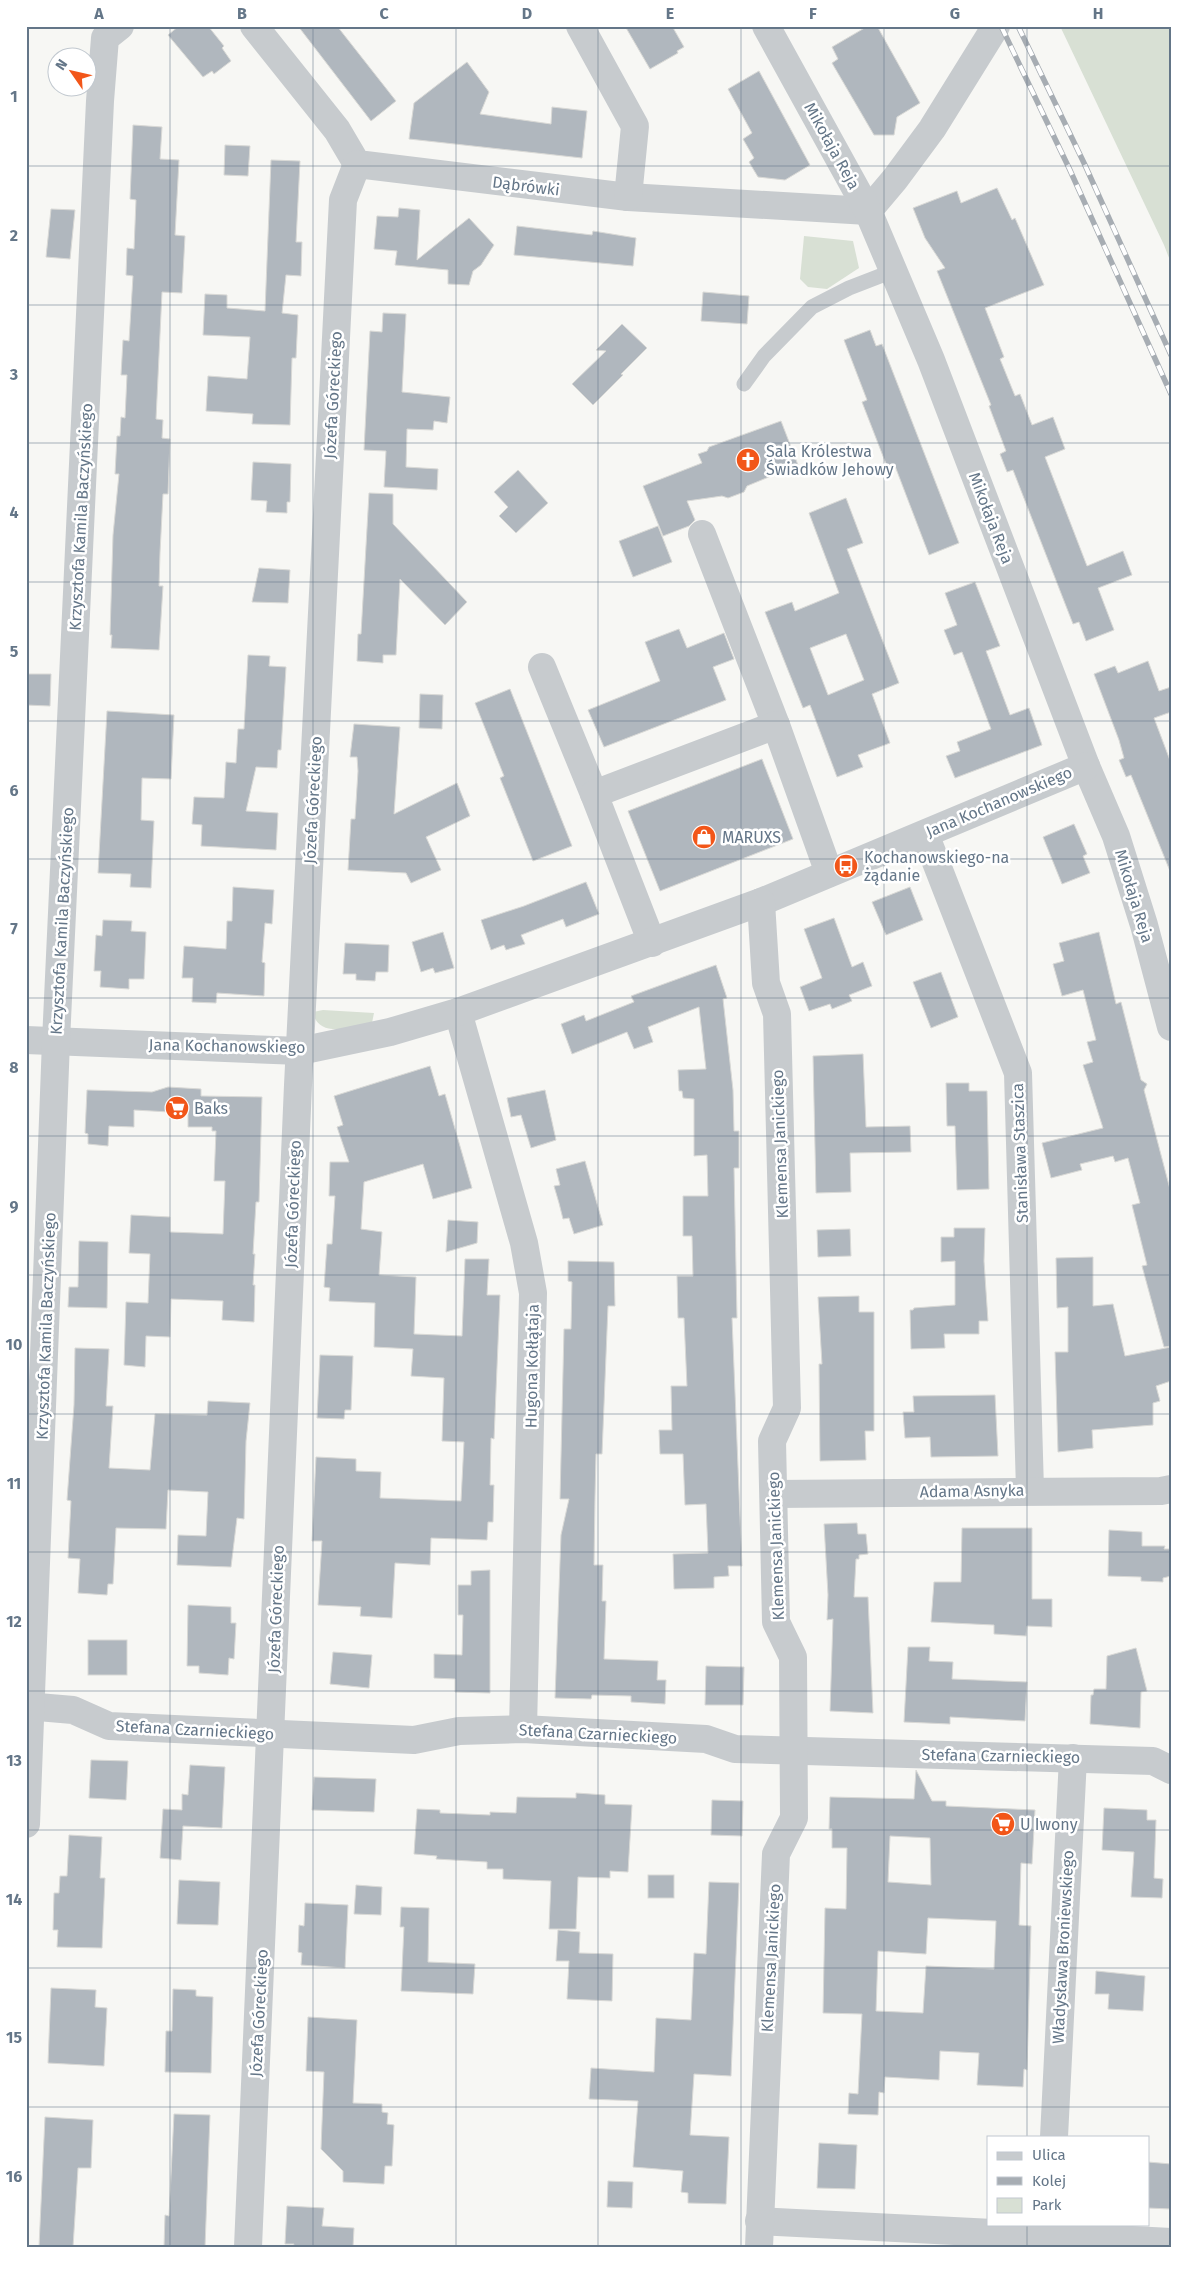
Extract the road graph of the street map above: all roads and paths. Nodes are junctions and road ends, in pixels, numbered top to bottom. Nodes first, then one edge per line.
1 (120, 26) edge
2 (254, 26) edge
3 (580, 26) edge
4 (766, 26) edge
5 (996, 26) edge
6 (357, 164) junction
7 (628, 197) junction
8 (868, 211) junction
9 (894, 271) junction
10 (744, 384) dead end
11 (702, 534) dead end
12 (542, 667) dead end
13 (776, 725) junction
14 (1086, 766) junction
15 (594, 794) junction
16 (925, 834) junction
17 (829, 873) junction
18 (760, 902) junction
19 (652, 943) junction
20 (458, 1012) junction
21 (1171, 1028) edge
22 (26, 1040) edge
23 (56, 1041) junction
24 (300, 1050) junction
25 (1171, 1489) edge
26 (1030, 1490) junction
27 (774, 1494) junction
28 (29, 1706) edge
29 (523, 1729) junction
30 (271, 1735) junction
31 (795, 1752) junction
32 (1073, 1758) junction
33 (1171, 1770) edge
34 (26, 1824) edge
35 (1054, 2136) edge
36 (1050, 2229) edge
37 (759, 2234) edge
38 (1171, 2242) edge
39 (248, 2247) edge

1 - 23 street, Krzysztofa Kamila Baczyńskiego
2 - 6 street
3 - 7 street
4 - 8 street, Mikołaja Reja
5 - 8 street
6 - 7 street, Dąbrówki
6 - 24 street, Józefa Góreckiego
7 - 8 street, Dąbrówki
8 - 9 street, Mikołaja Reja
9 - 10 lane
9 - 14 street, Mikołaja Reja
11 - 13 street
12 - 15 street
13 - 15 street
13 - 17 street
14 - 16 street, Jana Kochanowskiego
14 - 21 street, Mikołaja Reja
15 - 19 street
16 - 17 street, Jana Kochanowskiego
16 - 26 street, Stanisława Staszica
17 - 18 street, Jana Kochanowskiego
18 - 19 street, Jana Kochanowskiego
18 - 27 street, Klemensa Janickiego
19 - 20 street, Jana Kochanowskiego
20 - 24 street, Jana Kochanowskiego
20 - 29 street, Hugona Kołłątaja
22 - 23 street, Jana Kochanowskiego
23 - 24 street, Jana Kochanowskiego
23 - 28 street, Krzysztofa Kamila Baczyńskiego
24 - 30 street, Józefa Góreckiego
25 - 26 street, Adama Asnyka
26 - 27 street, Adama Asnyka
27 - 31 street, Klemensa Janickiego
28 - 30 street, Stefana Czarnieckiego
28 - 34 street, Krzysztofa Kamila Baczyńskiego
29 - 30 street, Stefana Czarnieckiego
29 - 31 street, Stefana Czarnieckiego
30 - 39 street, Józefa Góreckiego
31 - 32 street, Stefana Czarnieckiego
31 - 37 street, Klemensa Janickiego
32 - 33 street, Stefana Czarnieckiego
32 - 35 street, Władysława Broniewskiego
36 - 37 street
36 - 38 street

